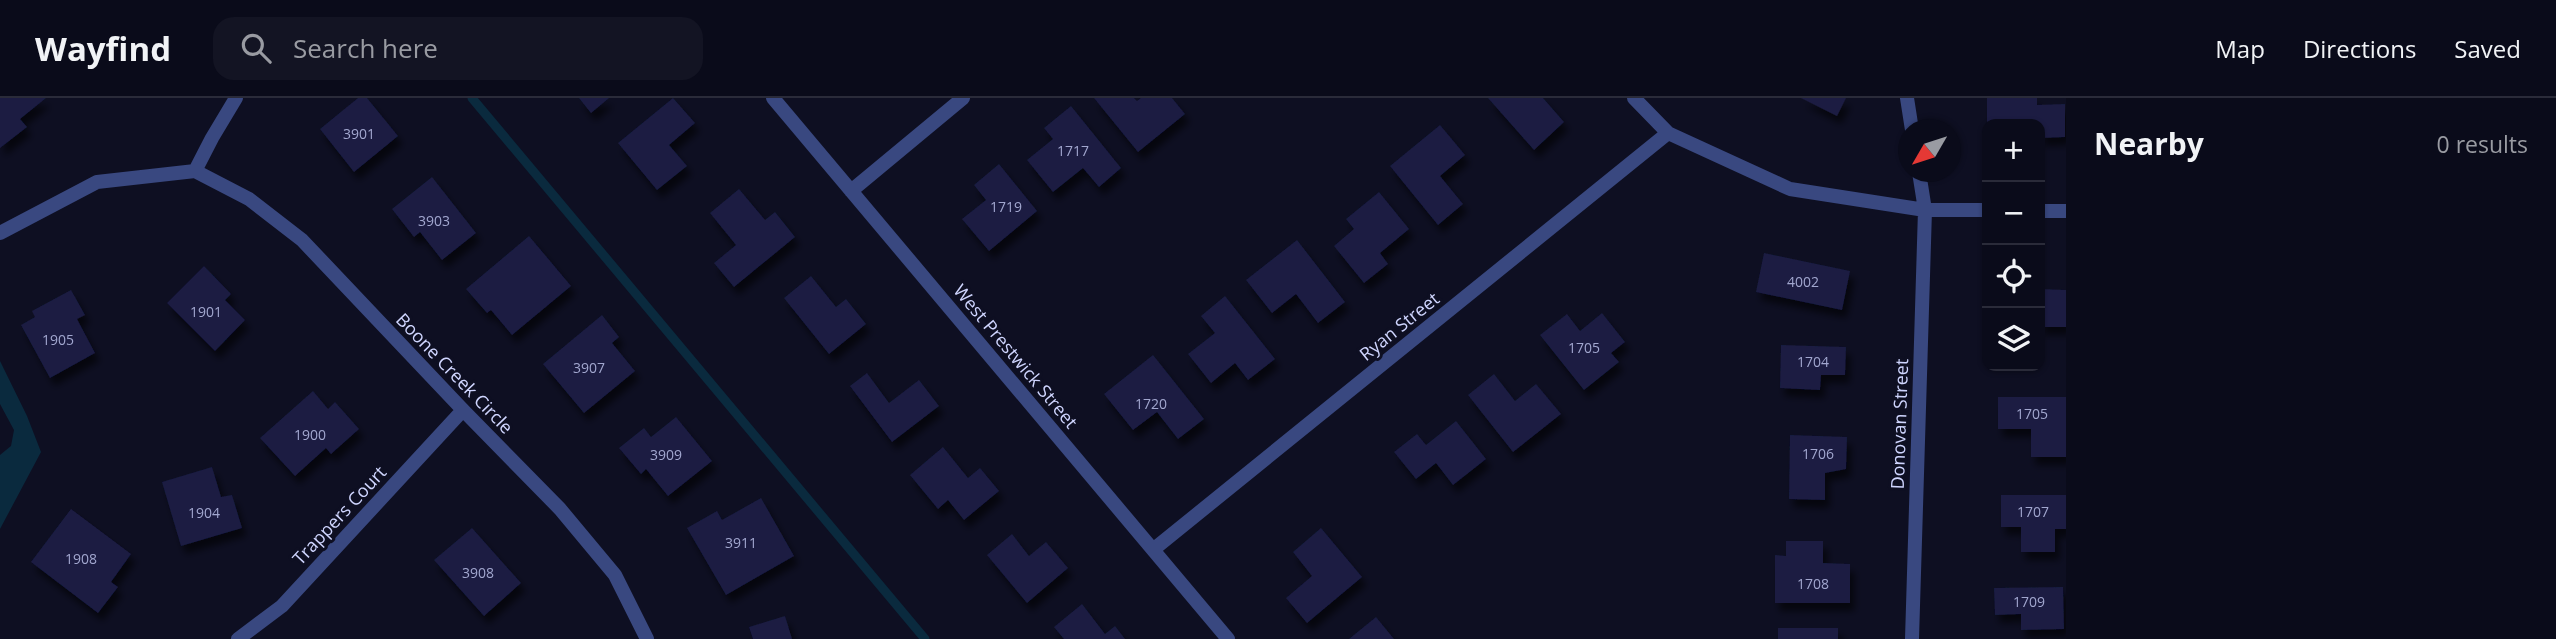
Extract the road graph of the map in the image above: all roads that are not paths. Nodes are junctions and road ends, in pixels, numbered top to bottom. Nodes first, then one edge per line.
1 (236, 98) edge
2 (773, 98) edge
3 (963, 98) edge
4 (1634, 98) edge
5 (1907, 98) edge
6 (1910, 119) edge
7 (1668, 134) junction
8 (195, 171) junction
9 (1921, 182) edge
10 (851, 191) junction
11 (1925, 210) junction
12 (1982, 210) edge
13 (2045, 211) edge
14 (2066, 211) edge
15 (0, 233) edge
16 (463, 410) junction
17 (1154, 549) junction
18 (238, 639) edge
19 (647, 639) edge
20 (1228, 639) edge
21 (1912, 639) edge

1 - 8 street
2 - 10 street, West Prestwick Street
3 - 10 street
4 - 7 street
5 - 6 street
7 - 11 street
7 - 17 street, Ryan Street
8 - 15 street
8 - 16 street, Boone Creek Circle
9 - 11 street, Donovan Street
10 - 17 street, West Prestwick Street
11 - 12 street
11 - 21 street, Donovan Street
13 - 14 street
16 - 18 street, Trappers Court
16 - 19 street, Boone Creek Circle
17 - 20 street, West Prestwick Street

